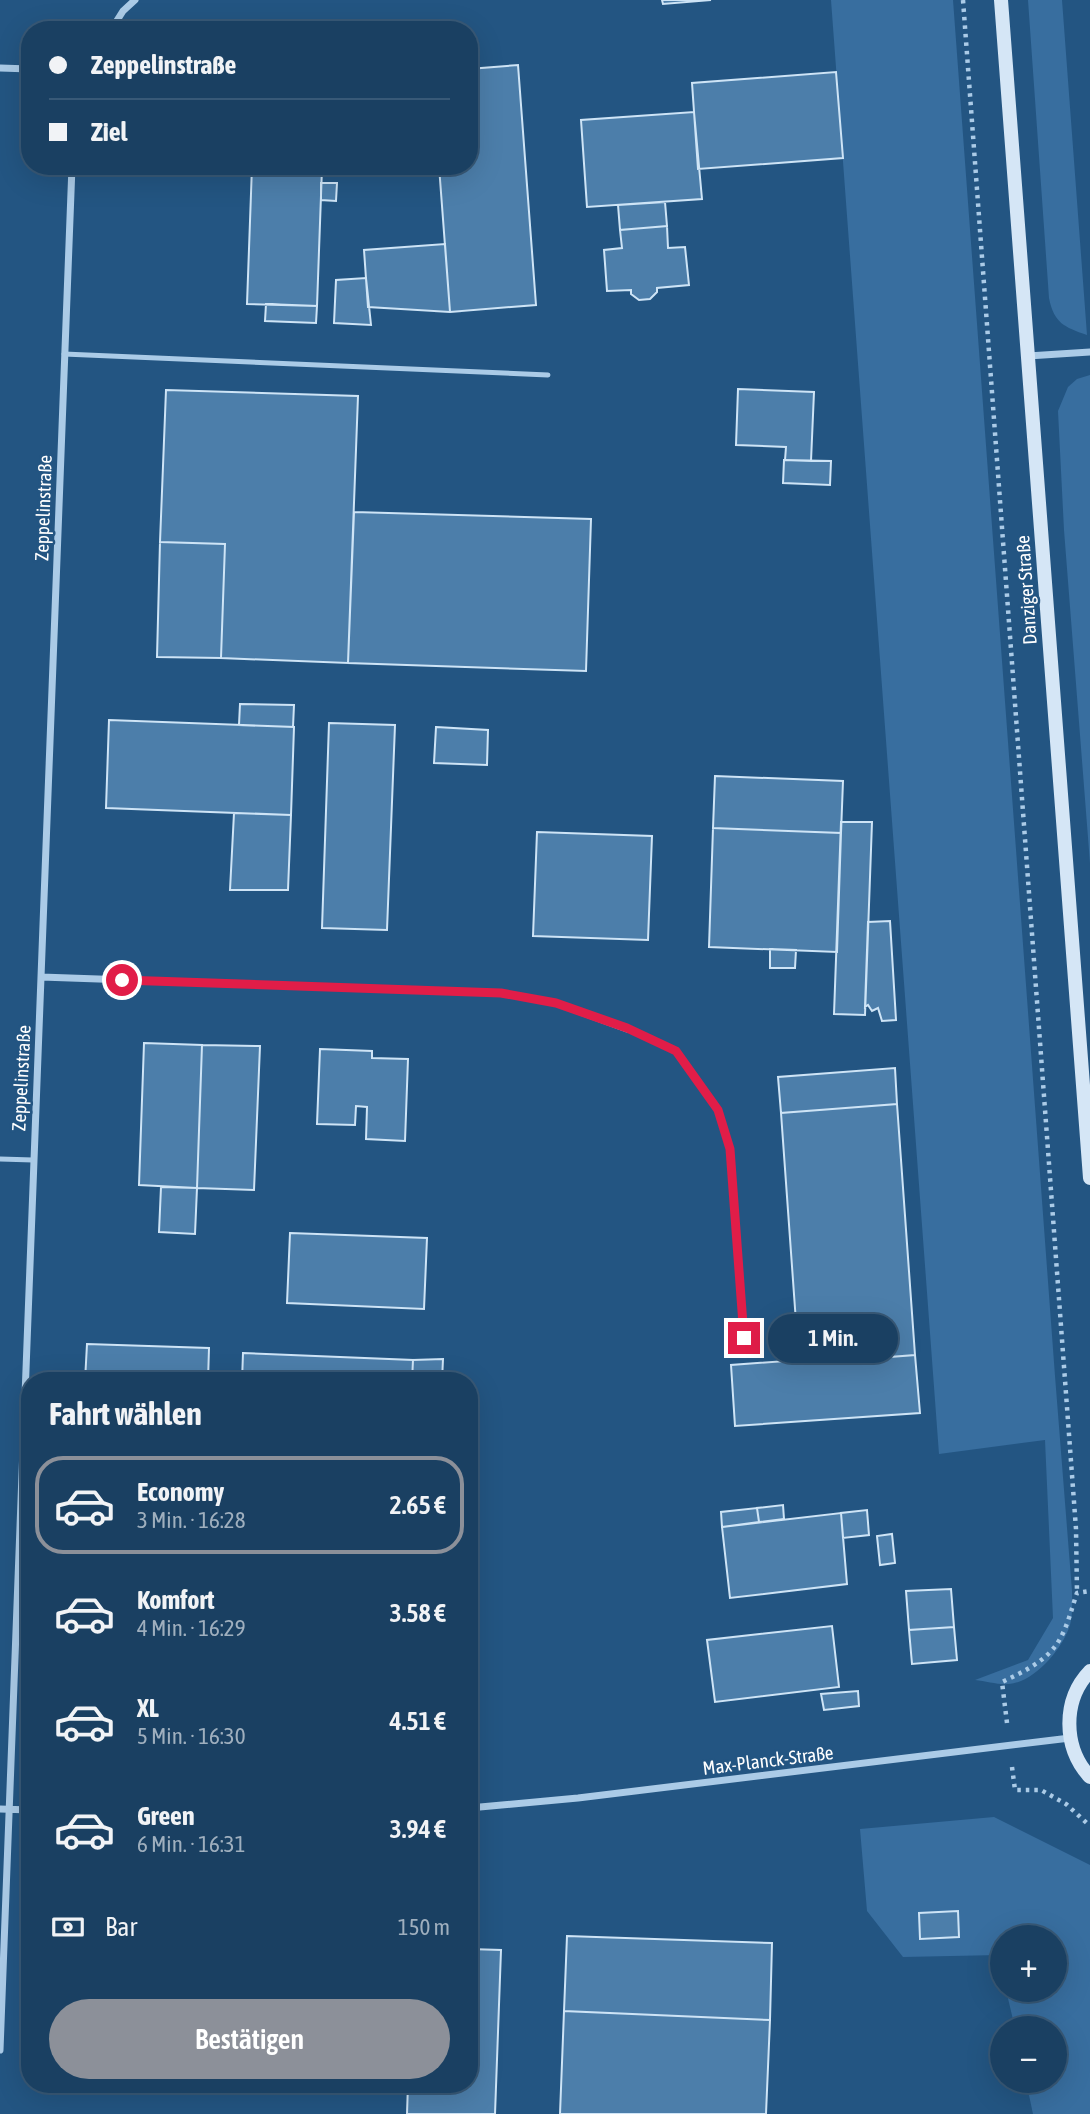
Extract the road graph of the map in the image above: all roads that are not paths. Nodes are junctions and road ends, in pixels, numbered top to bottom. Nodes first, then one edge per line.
1 (135, 0) edge
2 (1001, 0) edge
3 (117, 21) edge
4 (0, 68) edge
5 (21, 69) edge
6 (72, 175) edge
7 (1090, 352) edge
8 (64, 354) junction
9 (1028, 356) junction
10 (548, 374) dead end
11 (41, 977) junction
12 (627, 1028) joint
13 (0, 1158) edge
14 (33, 1160) junction
15 (1090, 1178) edge
16 (744, 1338) dead end
17 (25, 1372) edge
18 (21, 1484) edge
19 (1090, 1671) edge
20 (1070, 1738) junction
21 (1090, 1777) edge
22 (478, 1807) edge
23 (0, 1809) edge
24 (9, 1809) junction
25 (21, 1810) edge
26 (0, 2049) edge

1 - 3 street
2 - 9 street, Danziger Straße
4 - 5 street
6 - 8 street, Zeppelinstraße
7 - 9 street
8 - 10 lane
8 - 11 street, Zeppelinstraße
9 - 15 street, Danziger Straße
11 - 12 street
11 - 14 street, Zeppelinstraße
12 - 16 lane
13 - 14 lane
14 - 17 street, Zeppelinstraße
18 - 24 street, Zeppelinstraße
19 - 20 street
20 - 21 street
20 - 22 street, Max-Planck-Straße
23 - 24 street
24 - 25 street
24 - 26 street, Zeppelinstraße

